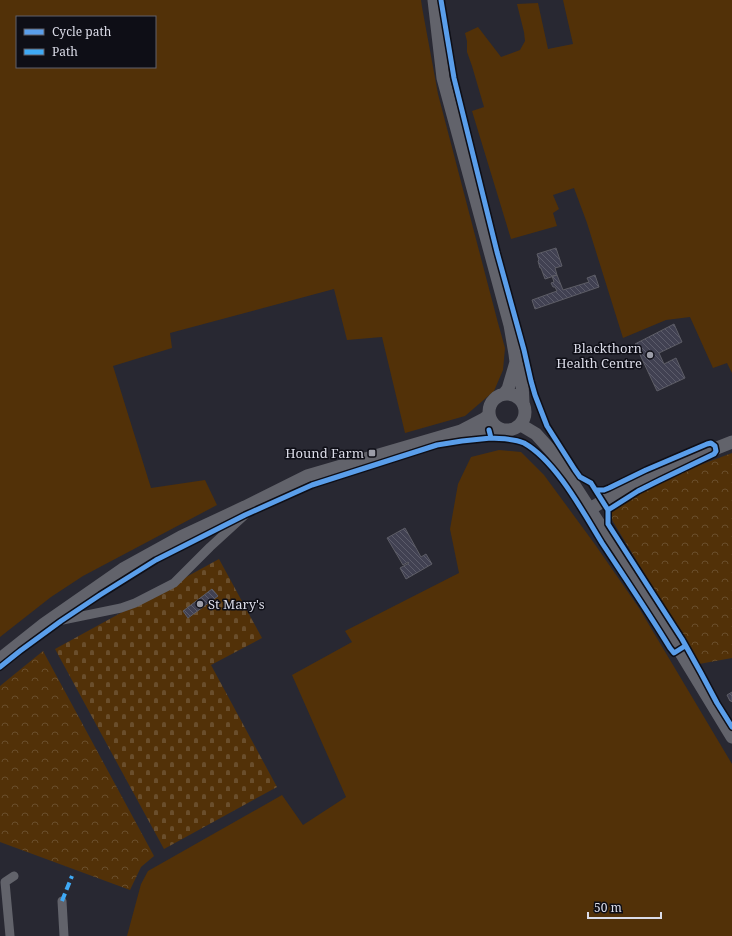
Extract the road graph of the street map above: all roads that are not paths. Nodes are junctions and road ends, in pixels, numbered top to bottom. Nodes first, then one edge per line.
1 (434, 0) edge
2 (516, 362) junction
3 (504, 394) junction
4 (523, 402) junction
5 (489, 416) junction
6 (520, 425) junction
7 (502, 430) junction
8 (461, 431) junction
9 (732, 442) edge
10 (273, 493) junction
11 (590, 508) junction
12 (44, 624) junction
13 (0, 659) edge
14 (732, 737) edge
15 (14, 876) dead end
16 (3, 878) edge
17 (62, 901) dead end
18 (10, 936) edge
19 (64, 936) edge

1 - 2 main road
2 - 3 main road
2 - 4 main road
3 - 4 main road
3 - 5 main road
4 - 6 main road
5 - 7 main road
5 - 8 main road
6 - 7 main road
6 - 11 main road
7 - 8 main road
8 - 10 main road
9 - 11 main road
10 - 12 main road
10 - 12 street
11 - 14 main road
12 - 13 main road
15 - 16 street
16 - 18 street
17 - 19 street

